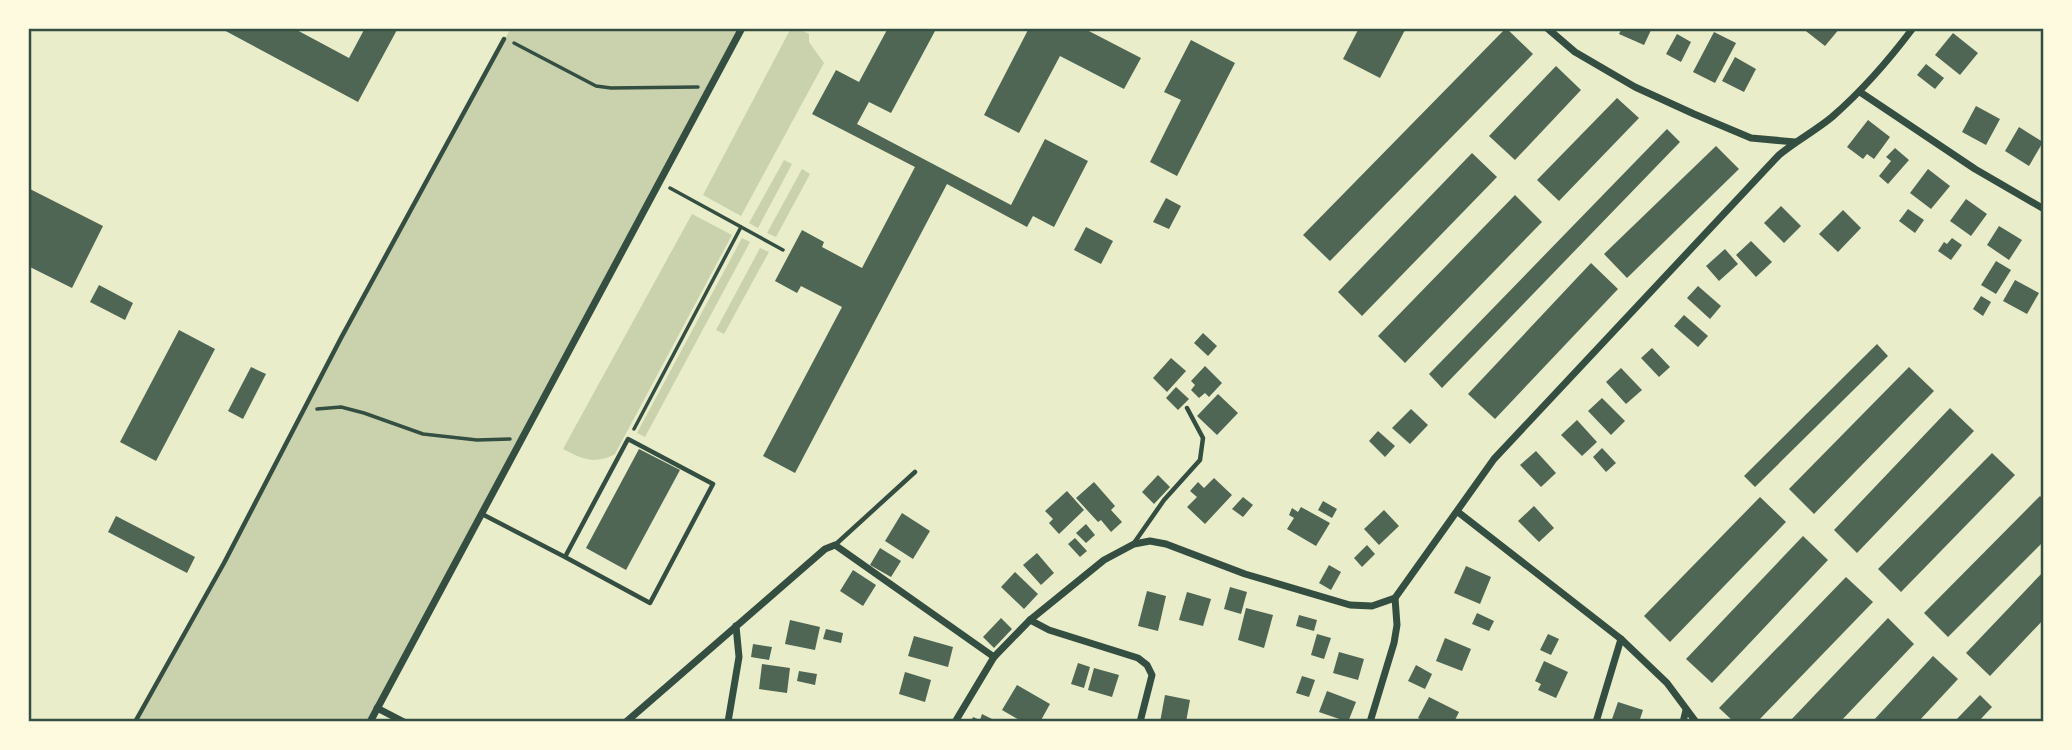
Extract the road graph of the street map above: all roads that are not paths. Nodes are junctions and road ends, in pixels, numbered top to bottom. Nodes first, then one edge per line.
1 (742, 28) edge
2 (1547, 28) edge
3 (1913, 28) edge
4 (504, 39) road end
5 (1860, 92) junction
6 (1795, 142) junction
7 (2044, 209) edge
8 (1187, 408) dead end
9 (915, 472) dead end
10 (1458, 512) junction
11 (481, 513) junction
12 (1134, 544) junction
13 (835, 545) junction
14 (565, 557) junction
15 (1395, 598) junction
16 (1030, 620) junction
17 (736, 626) junction
18 (1621, 639) junction
19 (993, 657) junction
20 (377, 708) junction
21 (1686, 710) junction
22 (135, 722) edge
23 (370, 722) edge
24 (404, 722) edge
25 (626, 722) edge
26 (728, 722) edge
27 (955, 722) edge
28 (1140, 722) edge
29 (1370, 722) edge
30 (1596, 722) edge
31 (1683, 722) edge
32 (1696, 722) edge

1 - 11 street
2 - 6 street
3 - 5 street
4 - 22 lane
5 - 6 street
5 - 7 street
6 - 10 street
8 - 12 lane
9 - 13 lane
10 - 15 street
10 - 18 street
11 - 14 lane
11 - 20 street
12 - 15 street
12 - 16 street
13 - 17 street
13 - 19 street
14 - 14 lane
15 - 29 street
16 - 19 street
16 - 28 street
17 - 25 street
17 - 26 street
18 - 21 street
18 - 30 street
19 - 27 street
20 - 23 street
20 - 24 street
21 - 31 street
21 - 32 street

